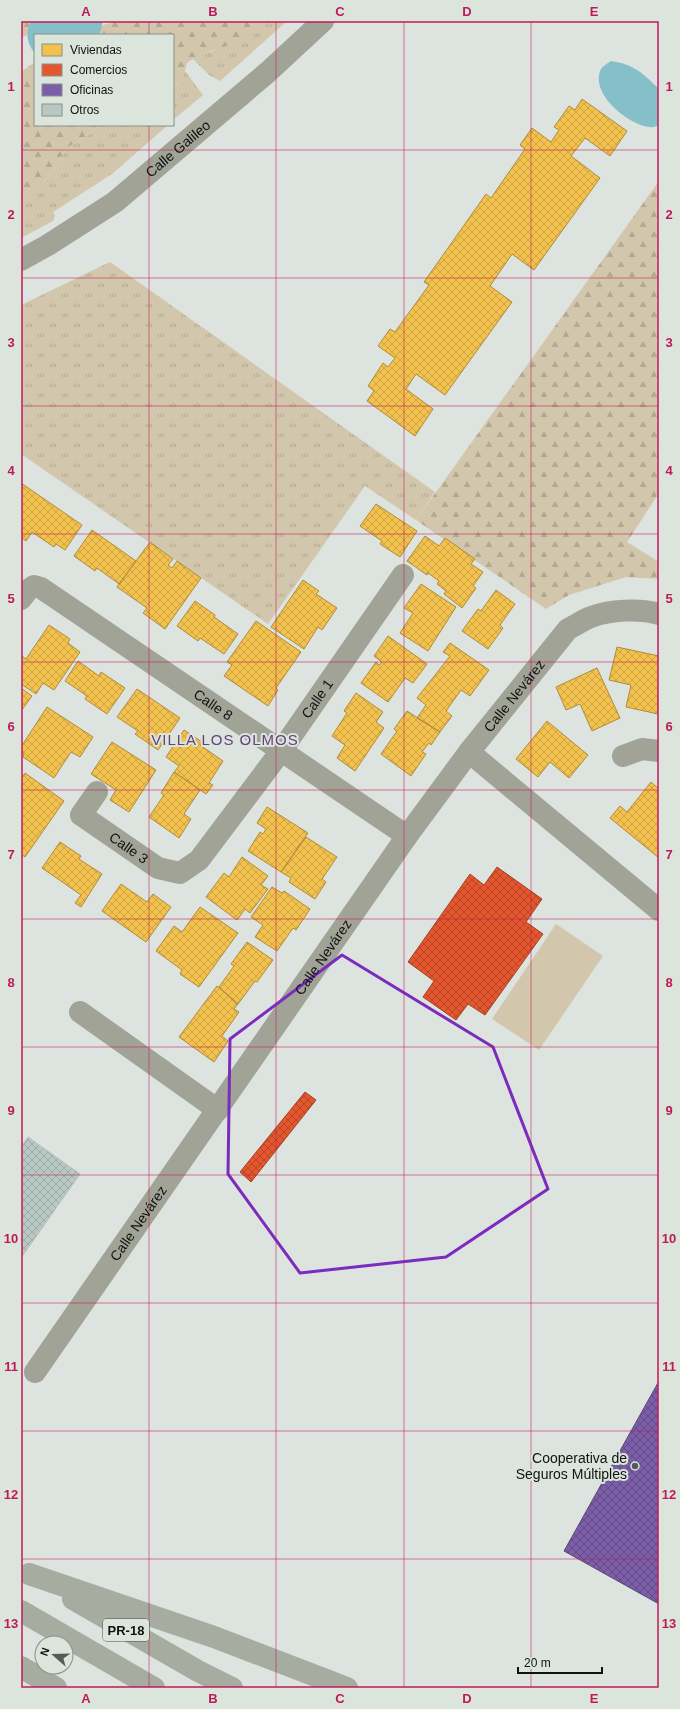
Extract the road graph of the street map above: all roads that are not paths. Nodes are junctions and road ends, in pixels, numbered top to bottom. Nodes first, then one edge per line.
1 (324, 21) edge
2 (21, 260) edge
3 (403, 575) dead end
4 (21, 599) edge
5 (659, 614) edge
6 (659, 751) edge
7 (280, 752) junction
8 (469, 752) junction
9 (623, 756) dead end
10 (97, 792) dead end
11 (407, 836) junction
12 (180, 873) joint
13 (659, 910) edge
14 (80, 1012) dead end
15 (218, 1110) junction
16 (35, 1372) dead end
17 (25, 1571) edge
18 (21, 1611) edge
19 (21, 1667) edge
20 (56, 1688) edge
21 (154, 1688) edge
22 (232, 1688) edge
23 (348, 1688) edge

1 - 2 street, Calle Galileo
3 - 7 street, Calle 1
4 - 7 street, Calle 8
5 - 8 street, Calle Nevárez
6 - 9 street
7 - 11 street, Calle 8
7 - 12 street, Calle 1
8 - 11 street, Calle Nevárez
8 - 13 street
10 - 12 street, Calle 3
11 - 15 street, Calle Nevárez
14 - 15 street
15 - 16 street, Calle Nevárez
17 - 22 highway, PR-18
17 - 23 highway
18 - 21 highway
19 - 20 highway

